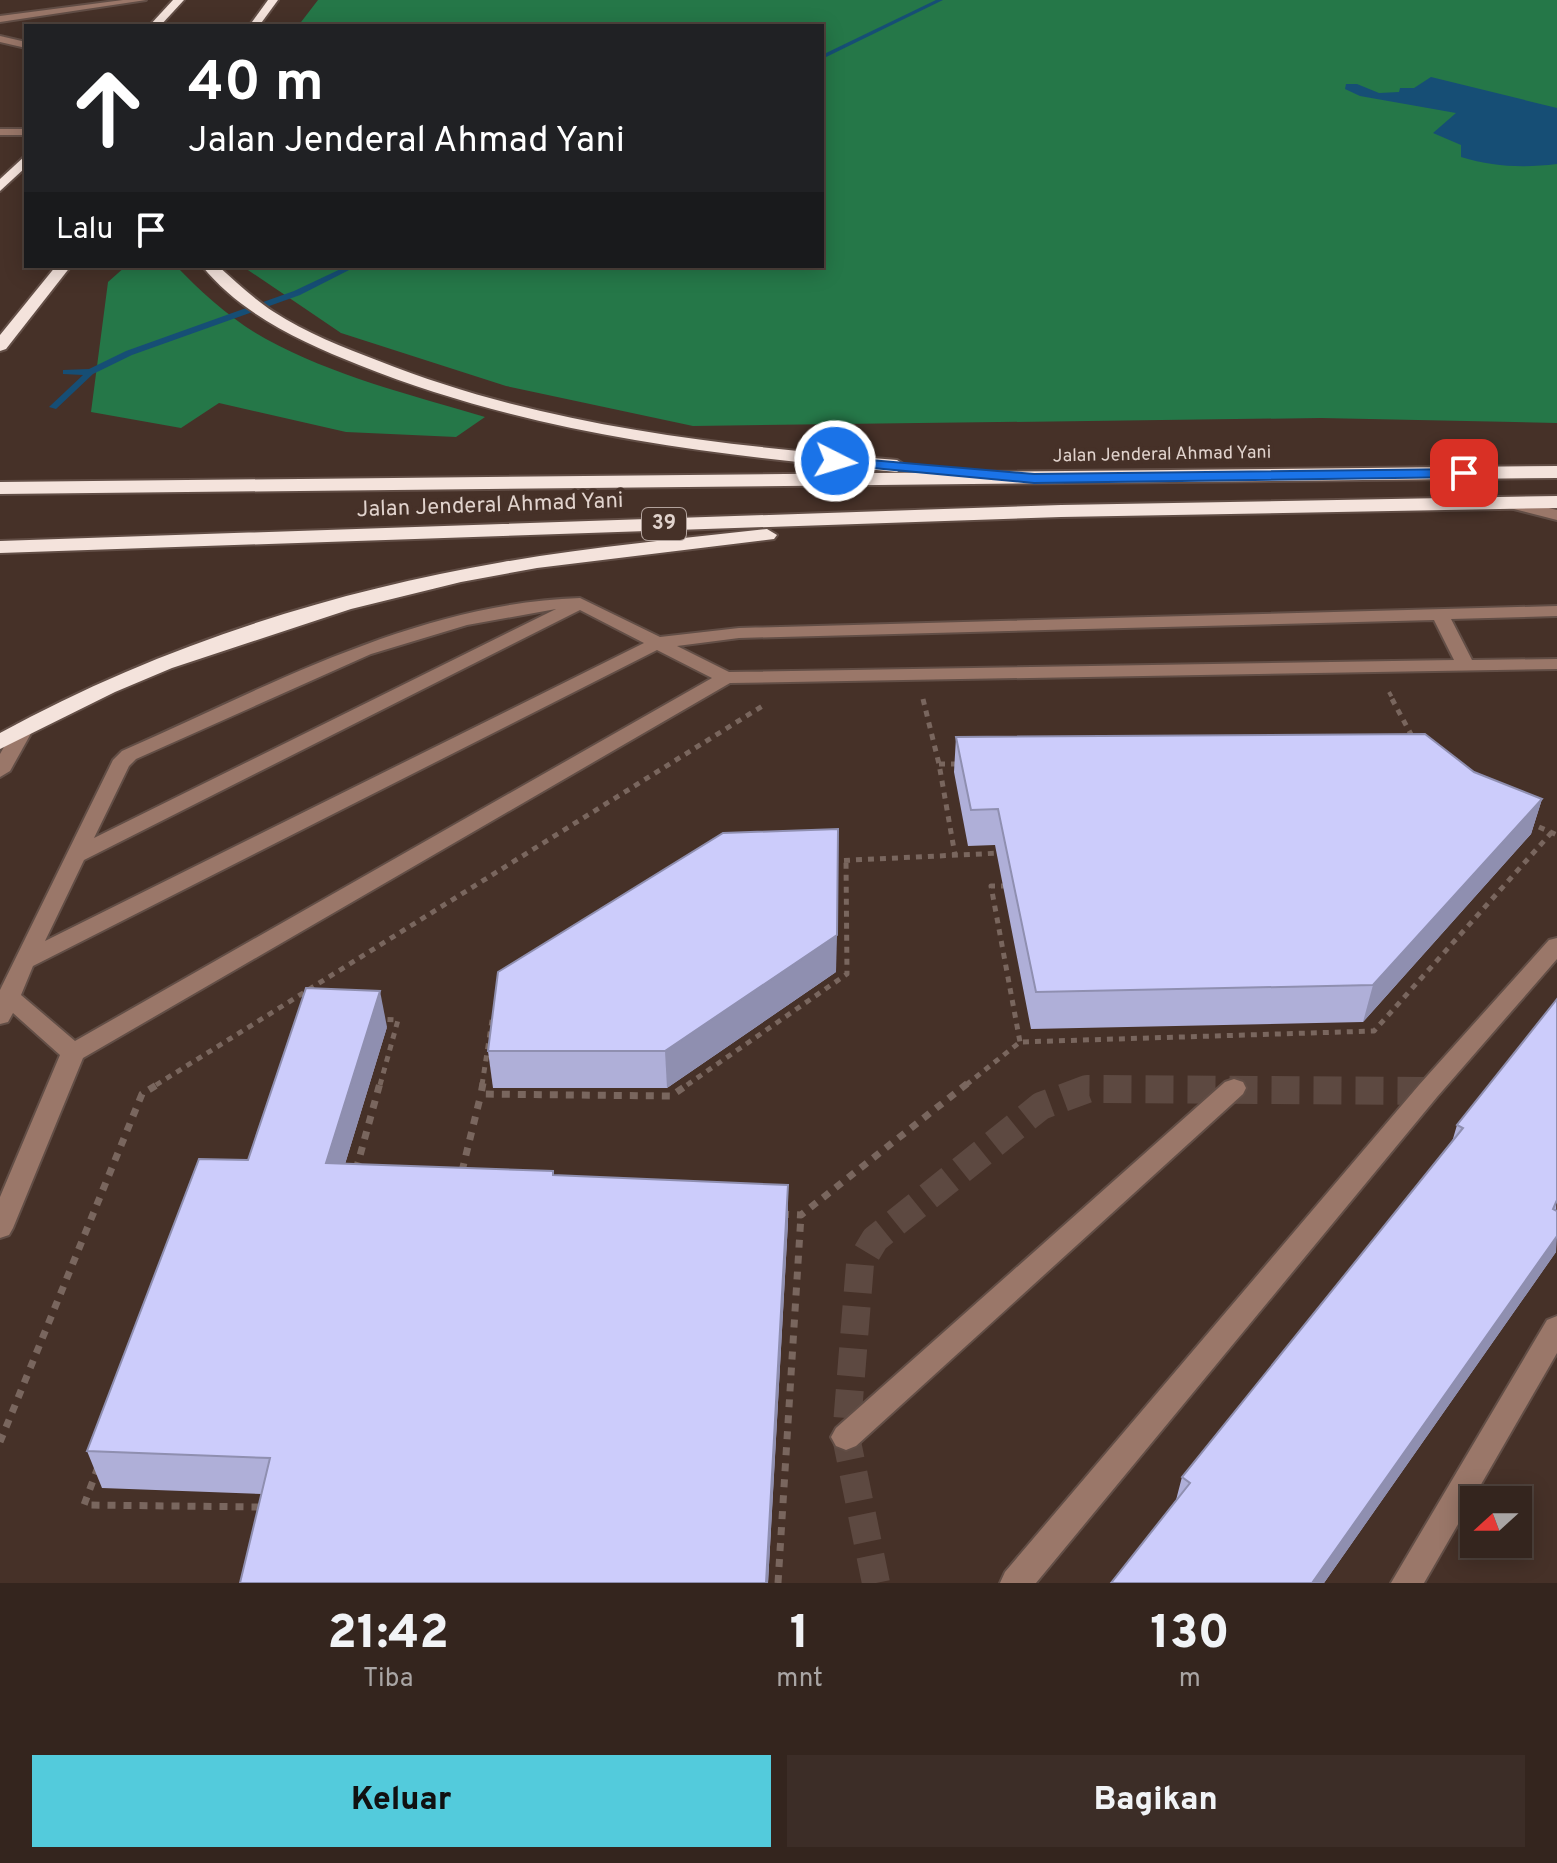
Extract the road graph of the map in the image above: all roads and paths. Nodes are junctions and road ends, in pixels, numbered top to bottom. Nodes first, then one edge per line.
1 (142, 0) edge
2 (179, 0) edge
3 (273, 0) edge
4 (0, 19) edge
5 (156, 24) edge
6 (255, 24) edge
7 (0, 39) edge
8 (24, 45) edge
9 (0, 132) edge
10 (24, 132) edge
11 (24, 161) edge
12 (0, 187) edge
13 (62, 268) edge
14 (211, 268) edge
15 (0, 346) edge
16 (1557, 472) edge
17 (1308, 475) junction
18 (1034, 478) junction
19 (0, 488) edge
20 (1557, 502) edge
21 (1508, 503) junction
22 (1327, 507) junction
23 (1061, 511) junction
24 (1557, 515) edge
25 (0, 547) edge
26 (580, 603) junction
27 (1557, 611) edge
28 (1440, 614) junction
29 (657, 643) junction
30 (1557, 664) edge
31 (1376, 665) junction
32 (1465, 665) junction
33 (726, 678) junction
34 (922, 695) dead end
35 (765, 704) dead end
36 (24, 728) junction
37 (0, 742) edge
38 (1417, 747) edge
39 (939, 764) junction
40 (971, 764) edge
41 (0, 771) edge
42 (1524, 821) edge
43 (1555, 834) edge
44 (1002, 853) edge
45 (77, 855) junction
46 (955, 855) junction
47 (846, 860) junction
48 (830, 861) edge
49 (1023, 886) edge
50 (1557, 945) edge
51 (24, 961) junction
52 (4, 1006) edge
53 (494, 1006) edge
54 (368, 1019) edge
55 (1020, 1042) junction
56 (73, 1053) junction
57 (1234, 1088) dead end
58 (481, 1094) junction
59 (354, 1176) edge
60 (460, 1181) edge
61 (771, 1214) edge
62 (801, 1215) junction
63 (0, 1228) edge
64 (1557, 1328) edge
65 (846, 1437) dead end
66 (0, 1442) edge
67 (100, 1461) edge
68 (261, 1522) edge
69 (778, 1583) edge
70 (1016, 1583) edge
71 (1407, 1583) edge

1 - 4 street
2 - 5 highway
3 - 6 highway
7 - 8 street
9 - 10 street
11 - 12 highway
13 - 15 highway
14 - 18 highway
16 - 17 highway, Jalan Jenderal Ahmad Yani / 39
17 - 18 highway, Jalan Jenderal Ahmad Yani / 39
17 - 22 highway
18 - 19 highway, Jalan Jenderal Ahmad Yani / 39
20 - 21 highway, Jalan Jenderal Ahmad Yani / 39
21 - 22 highway, Jalan Jenderal Ahmad Yani / 39
21 - 24 street
22 - 23 highway, Jalan Jenderal Ahmad Yani / 39
23 - 25 highway, Jalan Jenderal Ahmad Yani / 39
23 - 36 highway
26 - 29 street
26 - 45 street
26 - 45 street
27 - 28 street
28 - 29 street
28 - 32 street
29 - 33 street
29 - 51 street
30 - 32 street
31 - 32 street
31 - 33 street
31 - 38 path
33 - 56 street
34 - 39 path
35 - 66 path
36 - 37 highway
36 - 41 street
39 - 40 path
39 - 46 path
42 - 43 path
43 - 55 path
44 - 46 path
45 - 51 street
46 - 47 path
47 - 48 path
47 - 58 path
49 - 55 path
50 - 70 street
51 - 52 street
52 - 56 street
53 - 58 path
54 - 59 path
55 - 62 path
56 - 63 street
57 - 65 street
58 - 60 path
61 - 62 path
62 - 69 path
64 - 71 street
67 - 68 path

